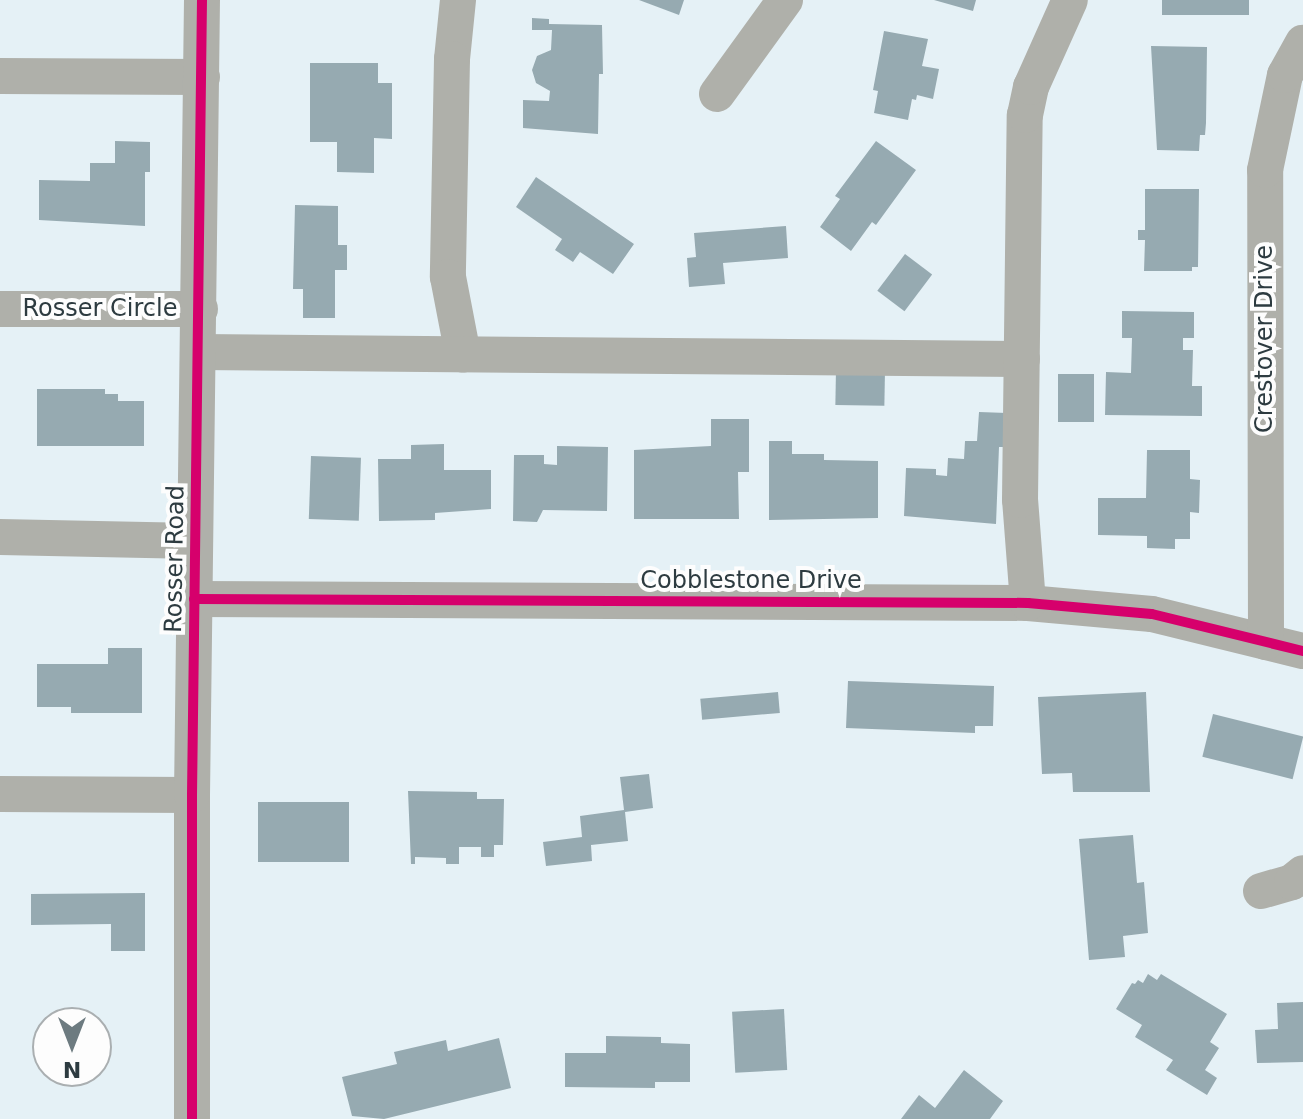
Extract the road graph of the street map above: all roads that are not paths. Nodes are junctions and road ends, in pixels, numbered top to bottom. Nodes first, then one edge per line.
1 (202, 0) edge
2 (458, 0) edge
3 (785, 0) edge
4 (1070, 0) edge
5 (1303, 43) edge
6 (0, 76) edge
7 (202, 77) junction
8 (717, 94) dead end
9 (0, 309) edge
10 (200, 309) junction
11 (199, 352) junction
12 (463, 355) junction
13 (1022, 359) junction
14 (0, 537) edge
15 (195, 541) junction
16 (194, 599) junction
17 (1028, 603) junction
18 (1266, 642) junction
19 (1303, 651) edge
20 (0, 794) edge
21 (192, 795) junction
22 (1303, 873) edge
23 (1261, 891) dead end
24 (192, 1119) edge

1 - 7 street, Rosser Road
2 - 12 street
3 - 8 street
4 - 13 street
5 - 18 street, Crestover Drive
6 - 7 street
7 - 10 street, Rosser Road
9 - 10 street, Rosser Circle
10 - 11 street, Rosser Road
11 - 12 street
11 - 15 street, Rosser Road
12 - 13 street
13 - 17 street
14 - 15 street
15 - 16 street, Rosser Road
16 - 17 street, Cobblestone Drive
16 - 21 street, Rosser Road
17 - 18 street, Cobblestone Drive
18 - 19 street, Cobblestone Drive
20 - 21 street
21 - 24 street, Rosser Road
22 - 23 street

